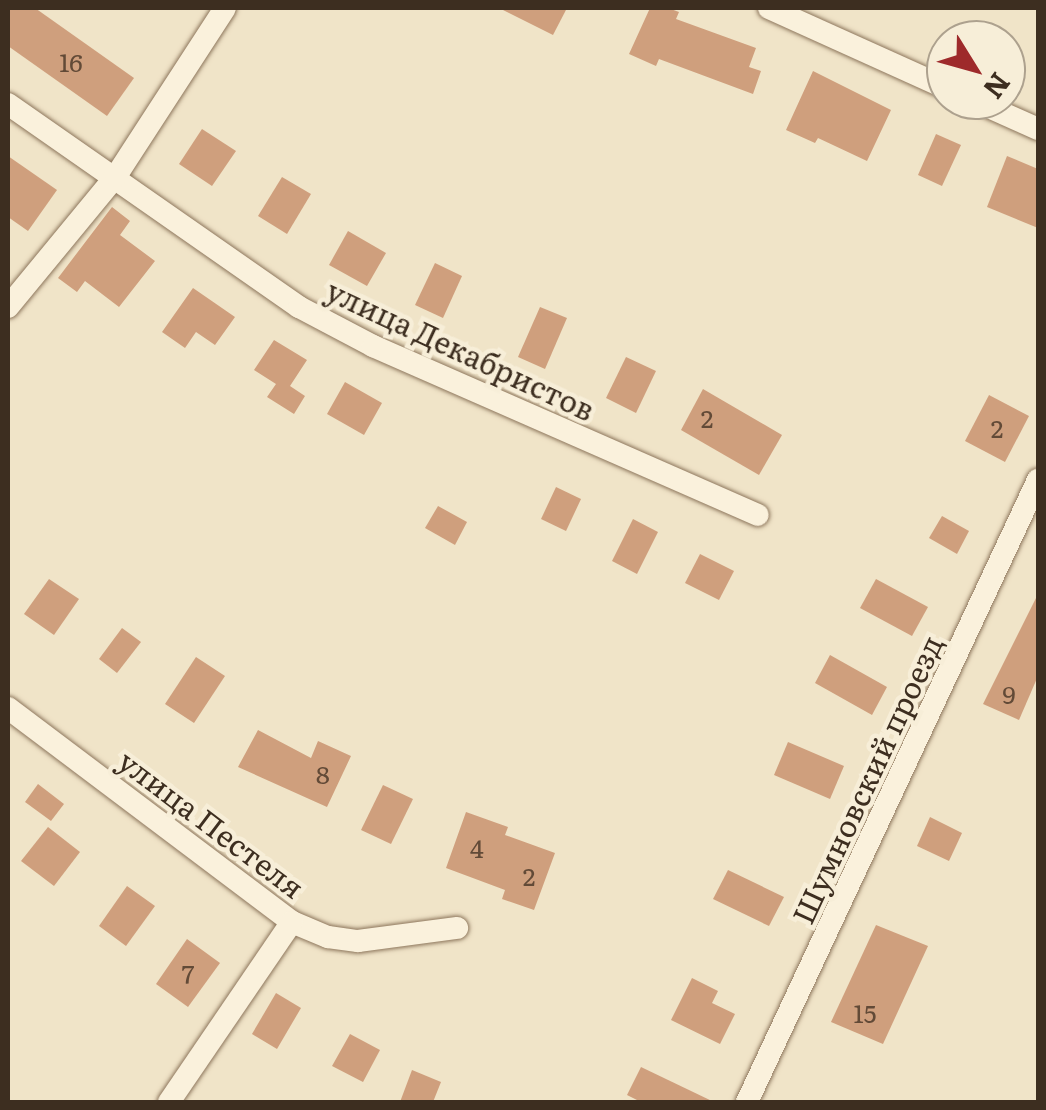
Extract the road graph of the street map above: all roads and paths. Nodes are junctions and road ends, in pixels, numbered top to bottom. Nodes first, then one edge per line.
1 (225, 8) edge
2 (769, 8) edge
3 (926, 79) edge
4 (8, 104) edge
5 (116, 176) junction
6 (8, 307) edge
7 (1038, 480) edge
8 (758, 515) dead end
9 (8, 708) edge
10 (292, 922) junction
11 (457, 928) dead end
12 (169, 1102) edge
13 (748, 1102) edge

1 - 5 street
2 - 3 street
4 - 5 street, улица Декабристов
5 - 6 street
5 - 8 street, улица Декабристов
7 - 13 street, Шумновский проезд
9 - 10 street, улица Пестеля
10 - 11 street, улица Пестеля
10 - 12 street

